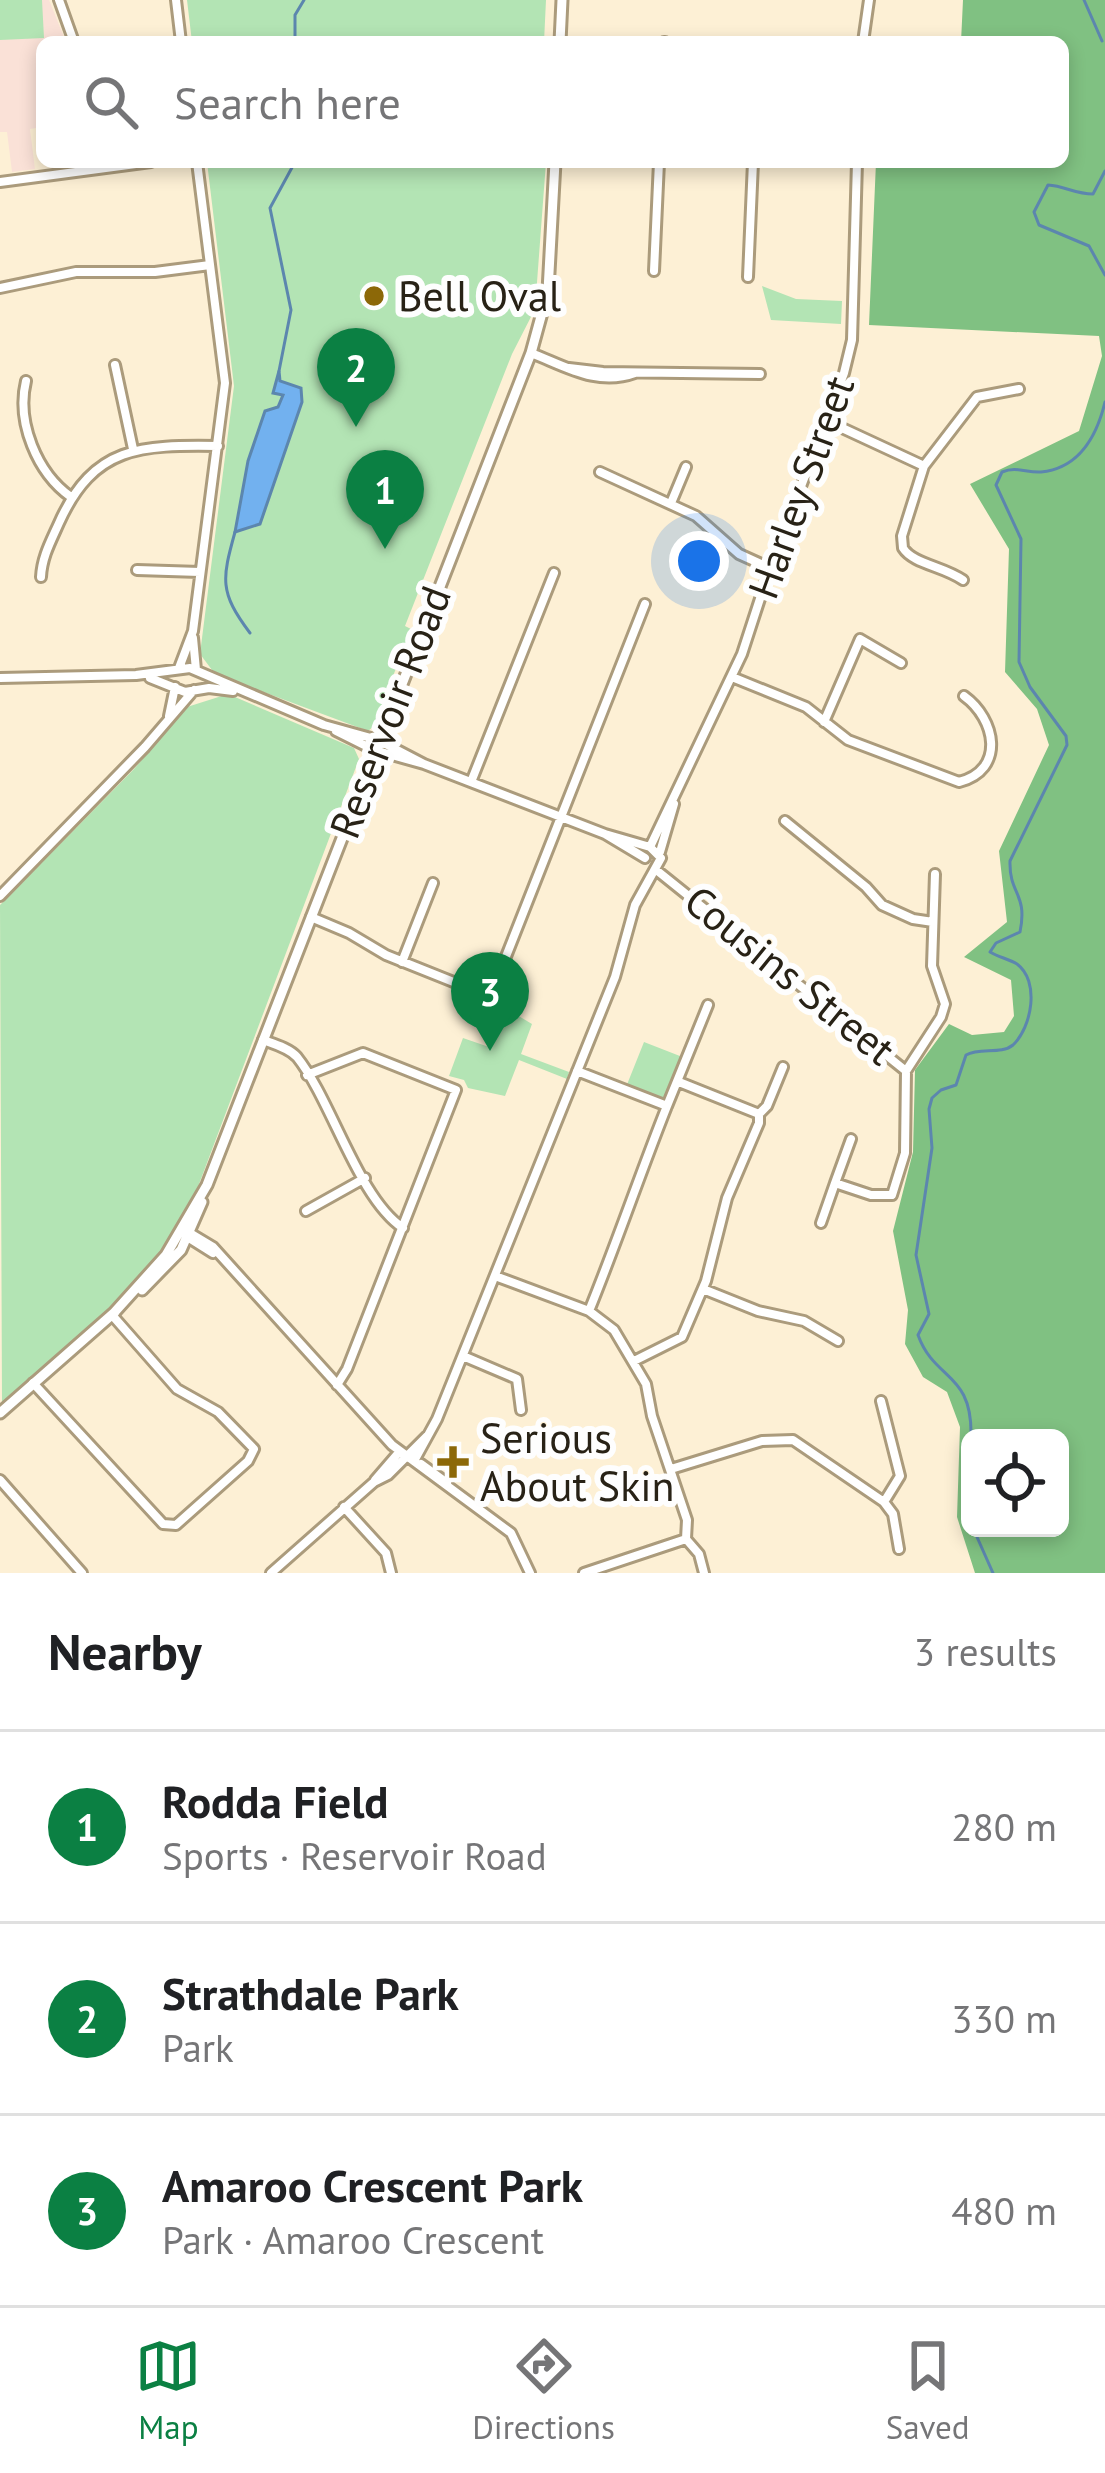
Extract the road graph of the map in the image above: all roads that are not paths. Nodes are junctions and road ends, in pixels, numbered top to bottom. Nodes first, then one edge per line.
1 (58, 0) edge
2 (176, 0) edge
3 (562, 0) edge
4 (869, 0) edge
5 (72, 36) edge
6 (180, 36) edge
7 (560, 36) edge
8 (864, 36) edge
9 (77, 168) edge
10 (198, 168) edge
11 (554, 168) edge
12 (659, 168) edge
13 (753, 168) edge
14 (857, 168) edge
15 (0, 182) edge
16 (210, 265) junction
17 (654, 271) dead end
18 (748, 277) dead end
19 (0, 288) edge
20 (531, 353) junction
21 (115, 365) dead end
22 (760, 374) dead end
23 (26, 381) dead end
24 (1019, 389) dead end
25 (827, 421) junction
26 (218, 446) junction
27 (133, 449) junction
28 (924, 466) junction
29 (686, 467) dead end
30 (600, 472) dead end
31 (70, 497) junction
32 (671, 503) junction
33 (770, 568) junction
34 (137, 571) dead end
35 (200, 572) junction
36 (554, 573) dead end
37 (40, 577) dead end
38 (963, 580) dead end
39 (645, 604) dead end
40 (193, 631) junction
41 (901, 663) dead end
42 (179, 668) junction
43 (196, 670) junction
44 (136, 675) junction
45 (732, 677) junction
46 (0, 678) edge
47 (174, 686) junction
48 (194, 690) junction
49 (247, 695) junction
50 (964, 695) dead end
51 (824, 722) junction
52 (166, 723) junction
53 (376, 745) junction
54 (471, 782) junction
55 (676, 796) junction
56 (562, 817) junction
57 (784, 821) dead end
58 (605, 834) junction
59 (650, 847) junction
60 (660, 855) junction
61 (645, 860) junction
62 (655, 869) junction
63 (935, 874) dead end
64 (674, 880) junction
65 (433, 883) dead end
66 (641, 890) junction
67 (0, 896) edge
68 (310, 917) junction
69 (933, 922) junction
70 (402, 962) junction
71 (708, 1005) dead end
72 (263, 1040) junction
73 (783, 1067) dead end
74 (578, 1070) junction
75 (906, 1070) junction
76 (307, 1075) junction
77 (679, 1082) junction
78 (668, 1106) junction
79 (759, 1114) junction
80 (851, 1139) dead end
81 (365, 1178) junction
82 (835, 1183) junction
83 (306, 1211) dead end
84 (821, 1223) dead end
85 (403, 1228) junction
86 (187, 1234) junction
87 (494, 1276) junction
88 (703, 1288) junction
89 (589, 1311) junction
90 (112, 1315) junction
91 (838, 1341) dead end
92 (463, 1356) junction
93 (634, 1360) junction
94 (33, 1383) junction
95 (337, 1385) junction
96 (881, 1401) dead end
97 (521, 1410) dead end
98 (0, 1413) edge
99 (407, 1456) junction
100 (671, 1469) junction
101 (0, 1480) edge
102 (884, 1502) junction
103 (344, 1507) junction
104 (686, 1539) junction
105 (899, 1549) dead end
106 (82, 1573) edge
107 (271, 1573) edge
108 (391, 1573) edge
109 (530, 1573) edge
110 (584, 1573) edge
111 (704, 1573) edge

1 - 5 street
2 - 6 street
3 - 7 main road
4 - 8 street
9 - 15 street
10 - 16 street
11 - 20 main road, Reservoir Road
12 - 17 street
13 - 18 street
14 - 25 street, Harley Street
16 - 19 street
16 - 26 street
20 - 22 street
20 - 53 main road, Reservoir Road
21 - 27 street
23 - 31 street
24 - 28 street
25 - 28 street
25 - 33 street, Harley Street
26 - 27 street
26 - 35 street
27 - 31 street
28 - 38 street
29 - 32 street
30 - 32 street
31 - 37 street
32 - 33 street
33 - 45 street, Harley Street
34 - 35 street
35 - 40 street
36 - 54 street
39 - 56 street
40 - 42 street
40 - 43 street
41 - 51 street
42 - 43 street, Cousins Street
42 - 44 street, Cousins Street
42 - 47 street
43 - 48 street
43 - 49 street, Cousins Street
44 - 46 street
44 - 47 street, Cousins Street
45 - 51 street
45 - 55 street, Harley Street
47 - 48 street, Cousins Street
47 - 52 street
48 - 49 street, Cousins Street
48 - 52 street
49 - 53 street, Cousins Street
50 - 51 street
52 - 67 street
53 - 54 street, Cousins Street
53 - 68 main road, Reservoir Road
54 - 56 street, Cousins Street
55 - 59 street, Harley Street
55 - 60 street, Harley Street
56 - 58 street, Cousins Street
56 - 70 street
57 - 69 street
58 - 59 street, Cousins Street
58 - 61 street, Cousins Street
59 - 60 street, Cousins Street
59 - 61 street, Harley Street
60 - 62 street, Harley Street
60 - 64 street, Cousins Street
61 - 62 street, Cousins Street
61 - 66 street
62 - 64 street, Cousins Street
62 - 66 street
63 - 69 street
64 - 75 street, Cousins Street
65 - 70 street
66 - 74 street
68 - 70 street
68 - 72 main road, Reservoir Road
69 - 75 street
71 - 77 street
72 - 76 street
72 - 86 main road, Reservoir Road
73 - 79 street
74 - 78 street
74 - 87 street
75 - 82 street
76 - 81 street
76 - 85 street
77 - 78 street
77 - 79 street
78 - 89 street
79 - 88 street
80 - 82 street
81 - 83 street
81 - 85 street
82 - 84 street
85 - 95 street
86 - 90 main road, Reservoir Road
86 - 95 street
87 - 89 street
87 - 92 street
88 - 91 street
88 - 93 street
89 - 93 street
90 - 94 main road, Reservoir Road
90 - 94 street
92 - 97 street
92 - 99 street
93 - 100 street
94 - 98 main road, Reservoir Road
95 - 99 street
96 - 102 street
99 - 103 street
99 - 109 street
100 - 102 street
100 - 104 street
101 - 106 street
102 - 105 street
103 - 107 street
103 - 108 street
104 - 110 street
104 - 111 street

